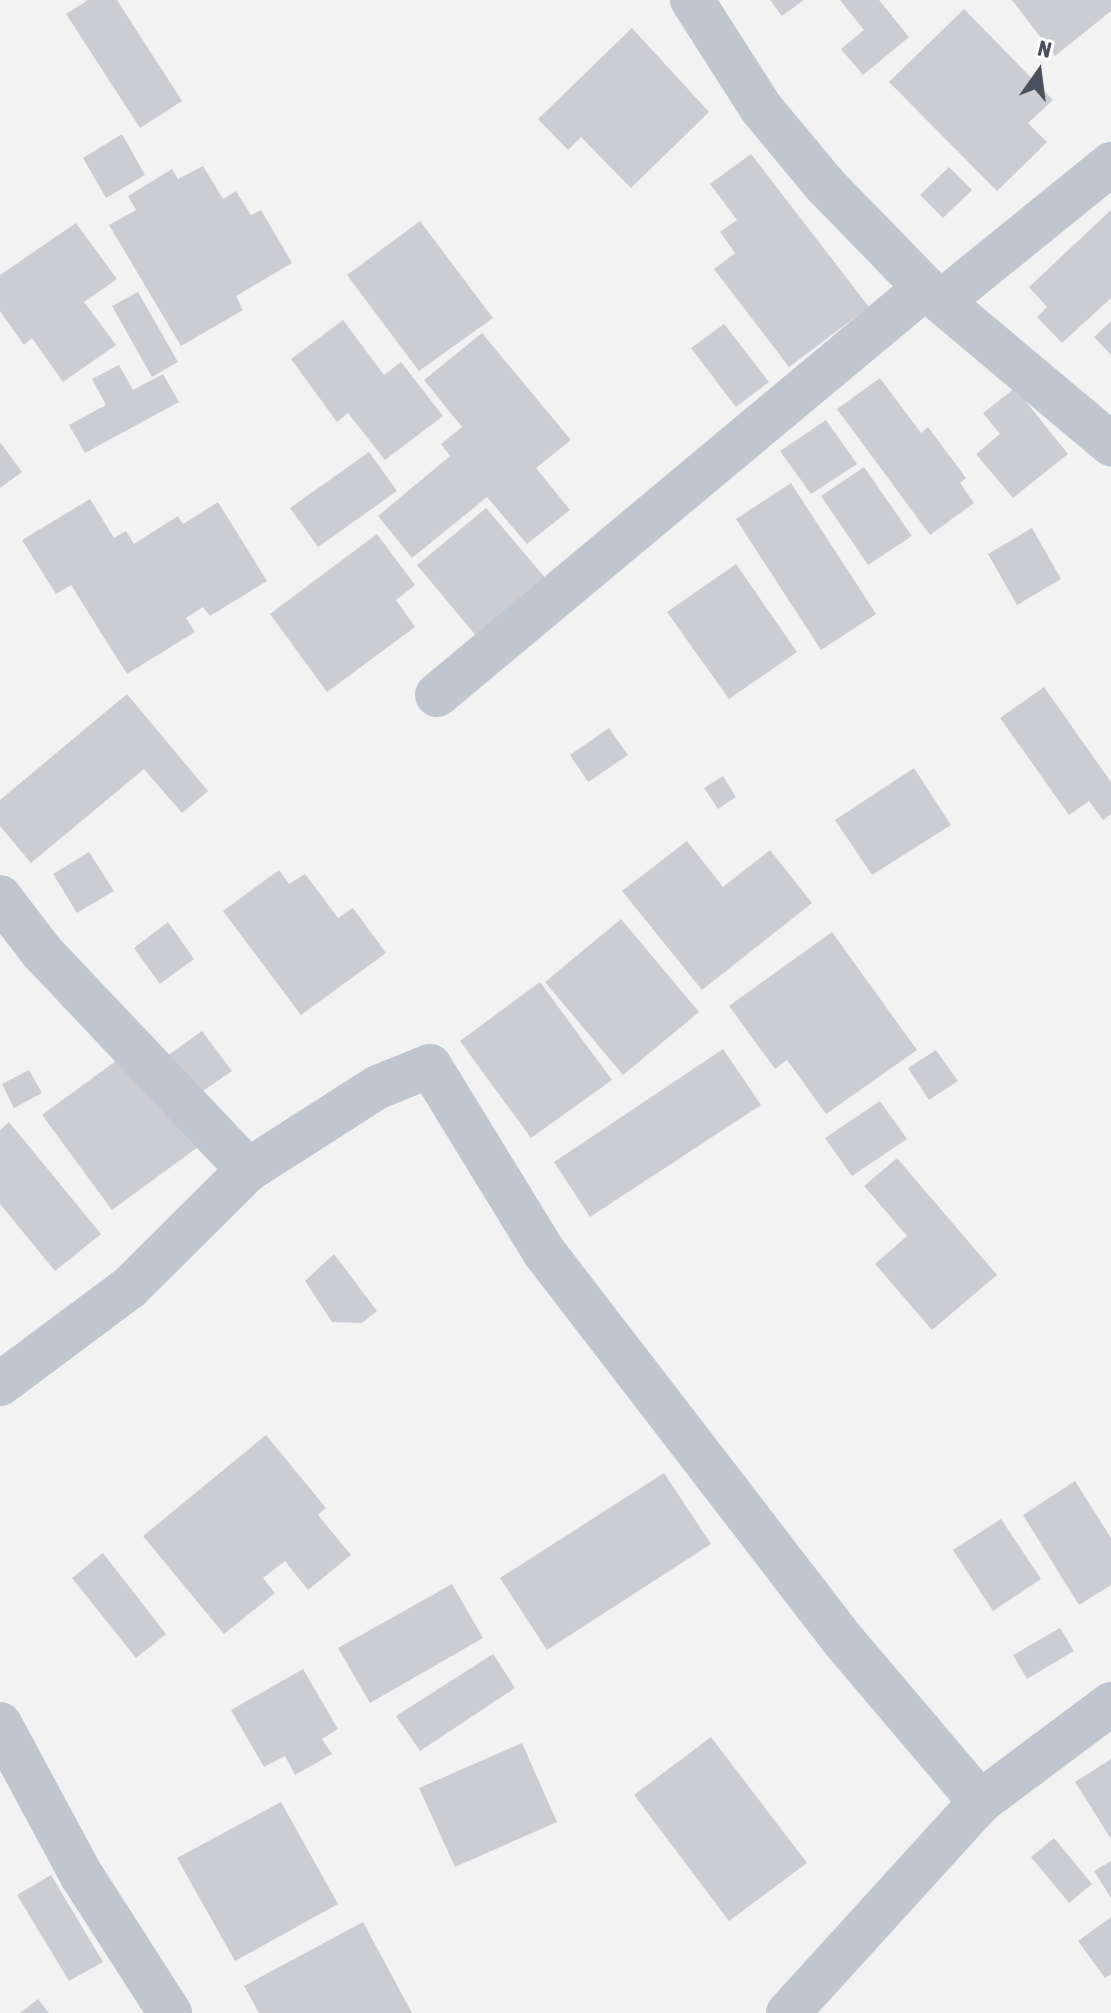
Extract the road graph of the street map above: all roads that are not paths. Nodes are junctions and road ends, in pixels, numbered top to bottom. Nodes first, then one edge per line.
1 (692, 0) edge
2 (1111, 164) edge
3 (934, 295) junction
4 (1111, 444) edge
5 (437, 695) dead end
6 (0, 897) edge
7 (248, 1170) junction
8 (0, 1384) edge
9 (1111, 1704) edge
10 (0, 1724) edge
11 (980, 1802) junction
12 (170, 2013) edge
13 (788, 2013) edge

1 - 3 street
2 - 3 street
3 - 4 street
3 - 5 street
6 - 7 street
7 - 8 street
7 - 11 street
9 - 11 street
10 - 12 street
11 - 13 street

